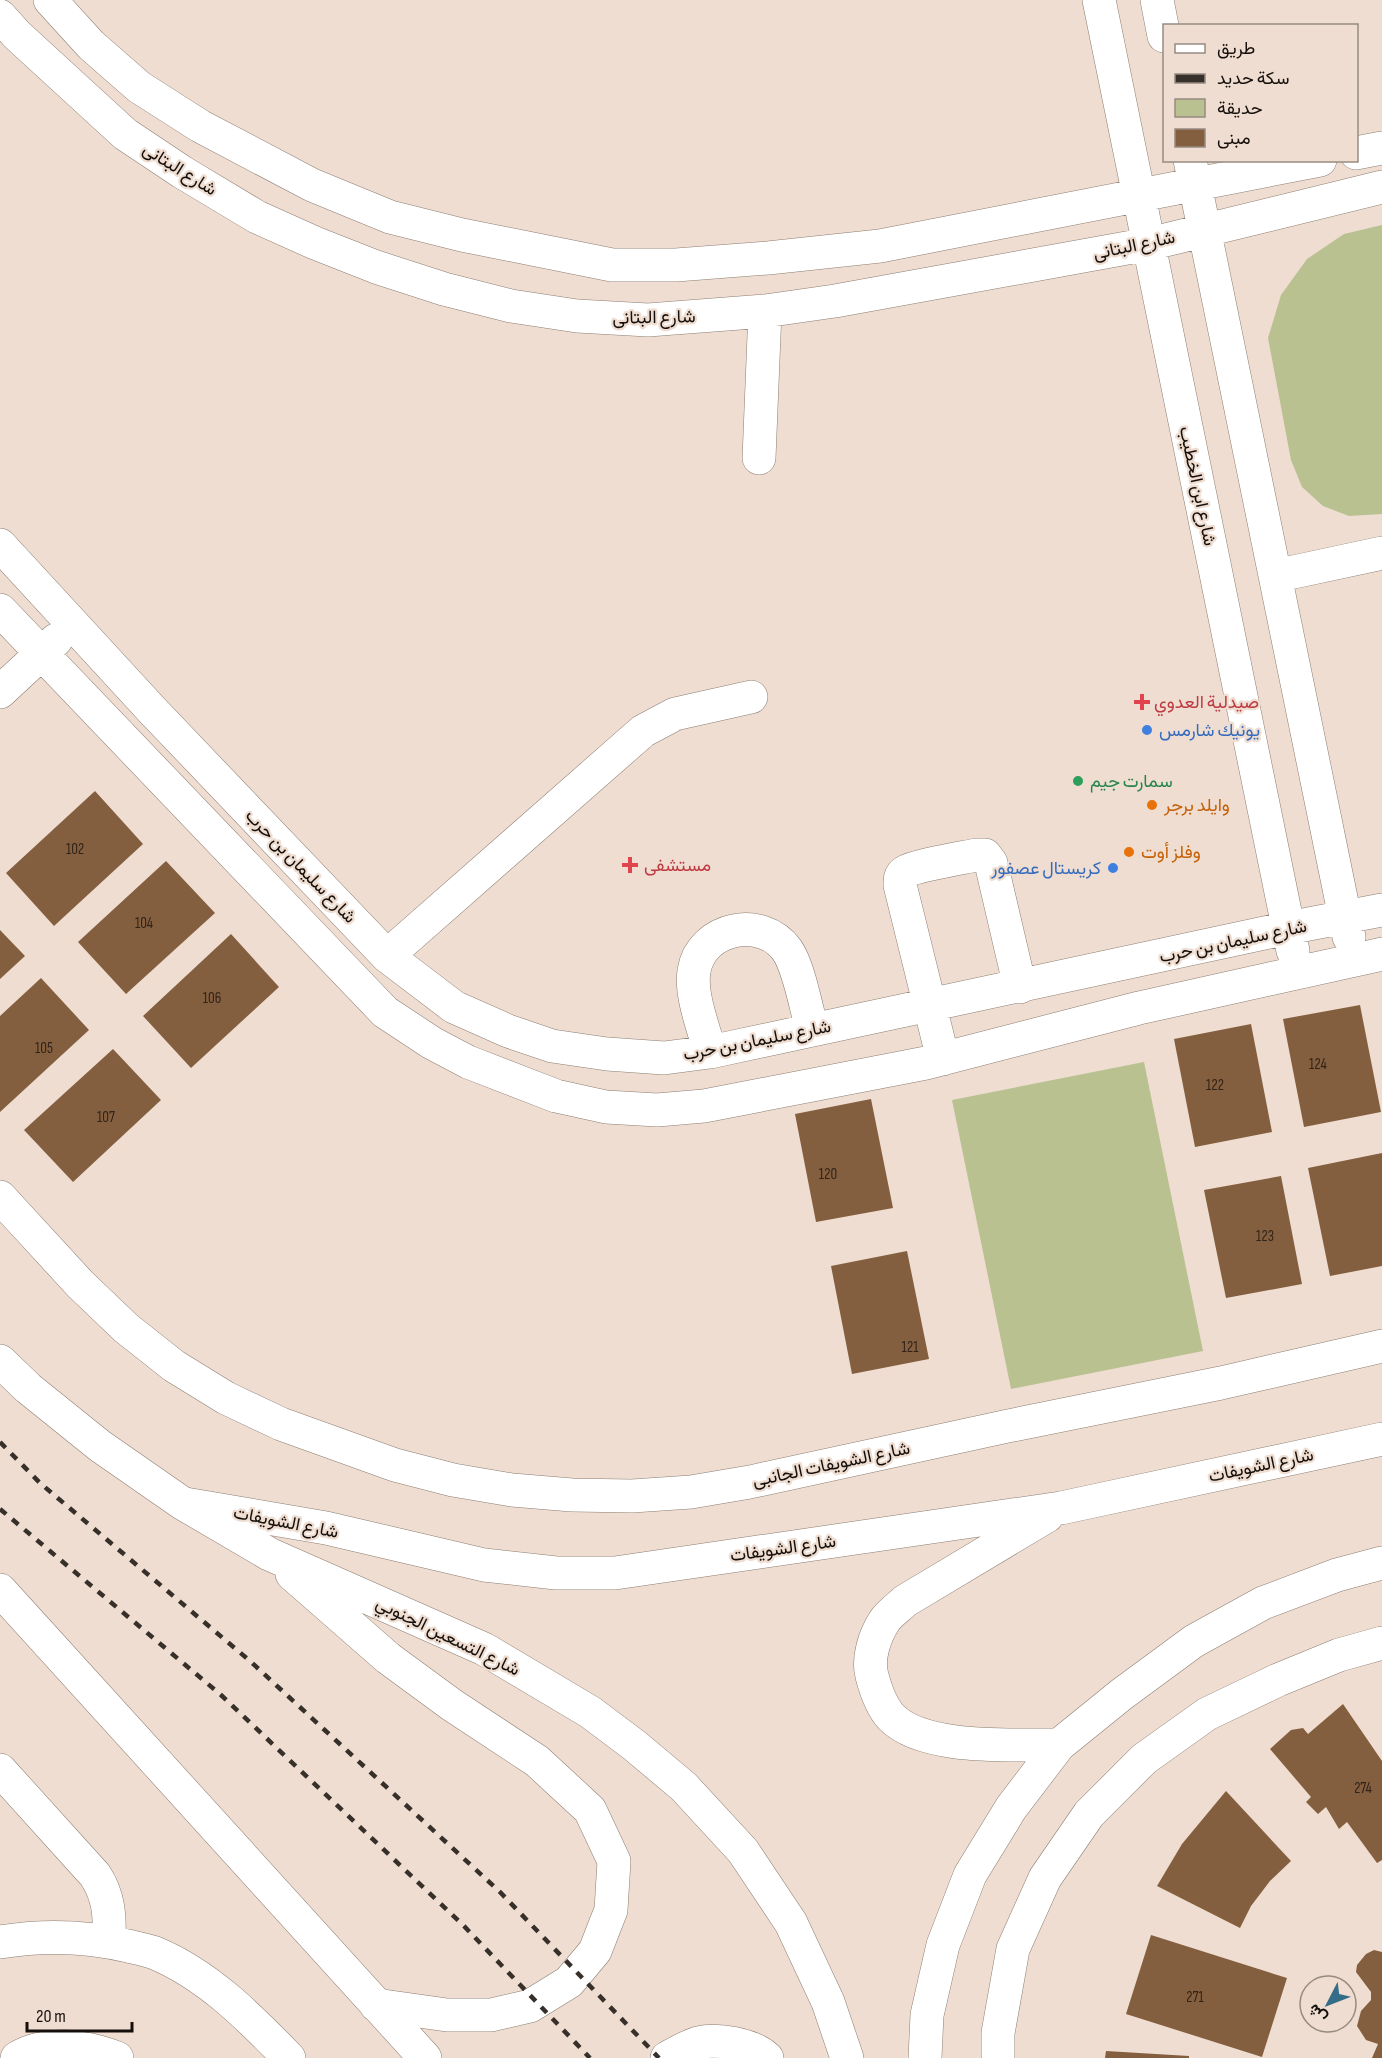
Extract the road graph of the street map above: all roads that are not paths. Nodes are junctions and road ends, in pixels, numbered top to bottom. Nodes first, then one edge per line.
1 (50, 0) edge
2 (1099, 0) edge
3 (1157, 0) edge
4 (6, 29) edge
5 (1163, 31) edge
6 (1382, 148) edge
7 (1358, 153) edge
8 (1300, 162) edge
9 (1193, 173) edge
10 (1382, 187) edge
11 (1139, 196) junction
12 (1204, 230) junction
13 (1149, 244) junction
14 (765, 311) junction
15 (759, 458) dead end
16 (0, 545) edge
17 (1382, 553) edge
18 (27, 573) junction
19 (1275, 576) junction
20 (0, 599) edge
21 (0, 610) edge
22 (73, 624) junction
23 (41, 655) junction
24 (0, 692) edge
25 (751, 697) dead end
26 (1382, 910) edge
27 (1345, 917) junction
28 (1288, 928) junction
29 (387, 956) junction
30 (1368, 957) edge
31 (1297, 972) junction
32 (1020, 987) junction
33 (930, 1005) junction
34 (812, 1029) junction
35 (710, 1052) junction
36 (943, 1059) junction
37 (0, 1197) edge
38 (1382, 1346) edge
39 (0, 1361) edge
40 (1382, 1439) edge
41 (182, 1503) junction
42 (1061, 1508) junction
43 (269, 1554) junction
44 (1382, 1563) edge
45 (0, 1590) edge
46 (1382, 1643) edge
47 (1059, 1745) junction
48 (0, 1770) edge
49 (0, 1942) edge
50 (109, 1942) junction
51 (376, 2005) junction
52 (16, 2058) edge
53 (117, 2058) edge
54 (289, 2058) edge
55 (425, 2058) edge
56 (667, 2058) edge
57 (767, 2058) edge
58 (847, 2058) edge
59 (925, 2058) edge
60 (998, 2058) edge

1 - 11 main road
2 - 11 main road, شارع ابن الخطيب
3 - 5 main road
4 - 14 main road, شارع البتانى
6 - 7 main road
8 - 9 main road
9 - 11 main road
9 - 12 main road
10 - 12 main road, شارع البتانى
11 - 13 main road, شارع ابن الخطيب
12 - 13 main road, شارع البتانى
12 - 19 main road
13 - 14 main road, شارع البتانى
13 - 28 main road, شارع ابن الخطيب
14 - 15 main road
16 - 18 main road, شارع سليمان بن حرب
17 - 19 main road
18 - 20 main road
18 - 22 main road, شارع سليمان بن حرب
19 - 27 main road
21 - 23 main road
22 - 23 main road
22 - 29 main road, شارع سليمان بن حرب
23 - 24 main road
23 - 36 main road
25 - 29 main road
26 - 27 main road, شارع سليمان بن حرب
27 - 28 main road, شارع سليمان بن حرب
27 - 30 main road
28 - 31 main road, شارع ابن الخطيب
28 - 32 main road, شارع سليمان بن حرب
29 - 35 main road, شارع سليمان بن حرب
30 - 31 main road
31 - 36 main road
32 - 33 main road, شارع سليمان بن حرب
32 - 33 main road
33 - 34 main road, شارع سليمان بن حرب
33 - 36 main road
34 - 35 main road, شارع سليمان بن حرب
34 - 35 main road
37 - 38 main road, شارع الشويفات الجانبى
39 - 41 main road, شارع التسعين الجنوبي
40 - 42 main road, شارع الشويفات
41 - 42 main road, شارع الشويفات
41 - 43 main road, شارع التسعين الجنوبي
42 - 47 main road
43 - 51 main road
43 - 58 main road, شارع التسعين الجنوبي
44 - 47 main road
45 - 51 main road
46 - 60 main road
47 - 59 main road
48 - 50 main road
49 - 50 main road
50 - 54 main road
51 - 55 main road
52 - 53 main road
56 - 57 main road

